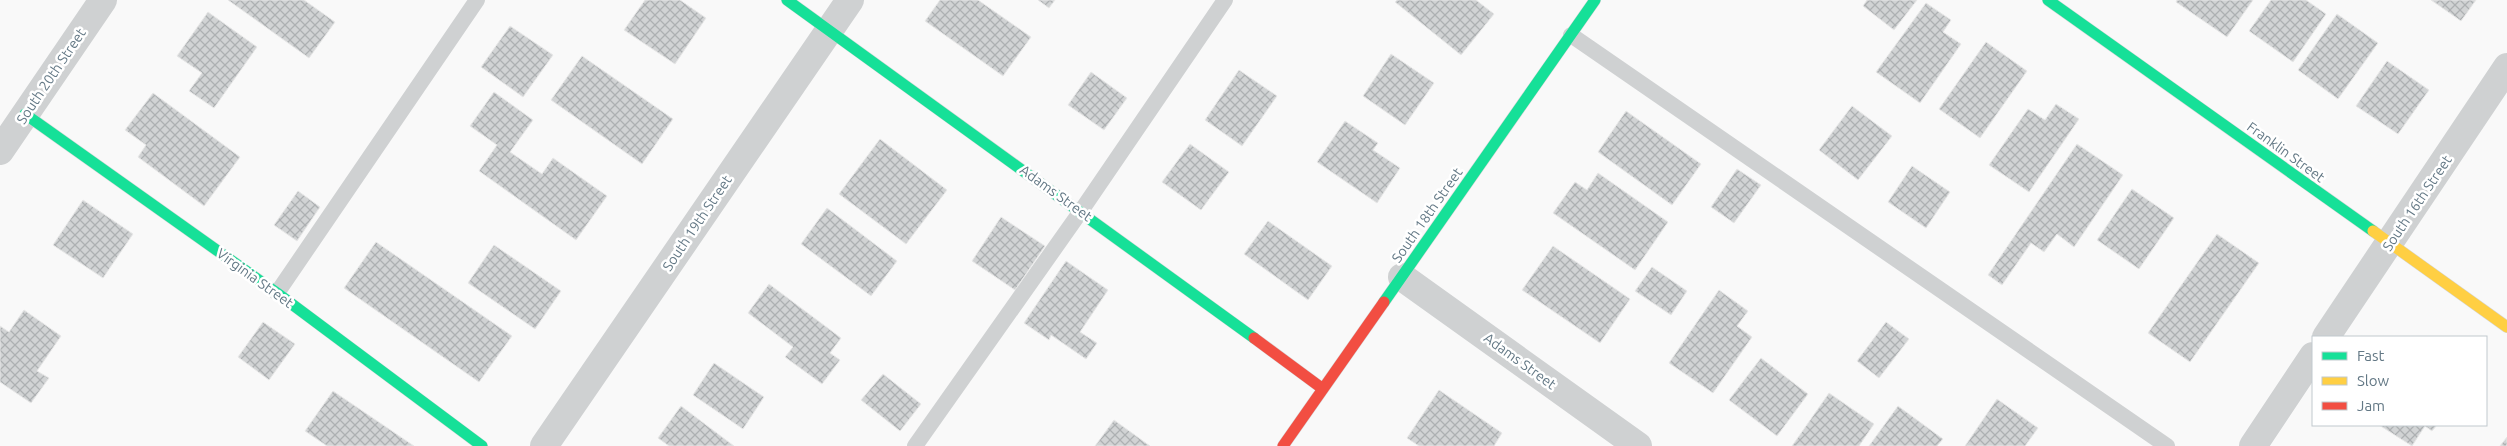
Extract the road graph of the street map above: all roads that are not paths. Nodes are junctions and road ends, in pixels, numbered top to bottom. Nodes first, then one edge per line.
1 (477, 0) edge
2 (787, 0) edge
3 (850, 0) edge
4 (1225, 0) edge
5 (1594, 0) edge
6 (2048, 0) edge
7 (93, 4) edge
8 (829, 30) junction
9 (1571, 35) junction
10 (2507, 67) edge
11 (25, 114) junction
12 (0, 151) edge
13 (1081, 211) junction
14 (2389, 244) junction
15 (1402, 277) junction
16 (277, 293) junction
17 (2507, 327) edge
18 (2327, 336) edge
19 (2312, 357) edge
20 (1323, 389) junction
21 (482, 446) edge
22 (544, 446) edge
23 (915, 446) edge
24 (1283, 446) edge
25 (1638, 446) edge
26 (2167, 446) edge
27 (2252, 446) edge

1 - 16 lane
2 - 8 street, Adams Street
3 - 8 street, South 19th Street
4 - 13 lane
5 - 9 street, South 18th Street
6 - 14 street, Franklin Street
7 - 11 street, South 20th Street
8 - 13 street, Adams Street
8 - 22 street, South 19th Street
9 - 15 street, South 18th Street
9 - 26 lane
10 - 14 street, South 16th Street
11 - 12 street, South 20th Street
11 - 16 street, Virginia Street
13 - 20 street, Adams Street
13 - 23 lane
14 - 17 street, Franklin Street
14 - 18 street, South 16th Street
15 - 20 street, South 18th Street
15 - 25 street, Adams Street
16 - 21 street, Virginia Street
19 - 27 street
20 - 24 street, South 18th Street

